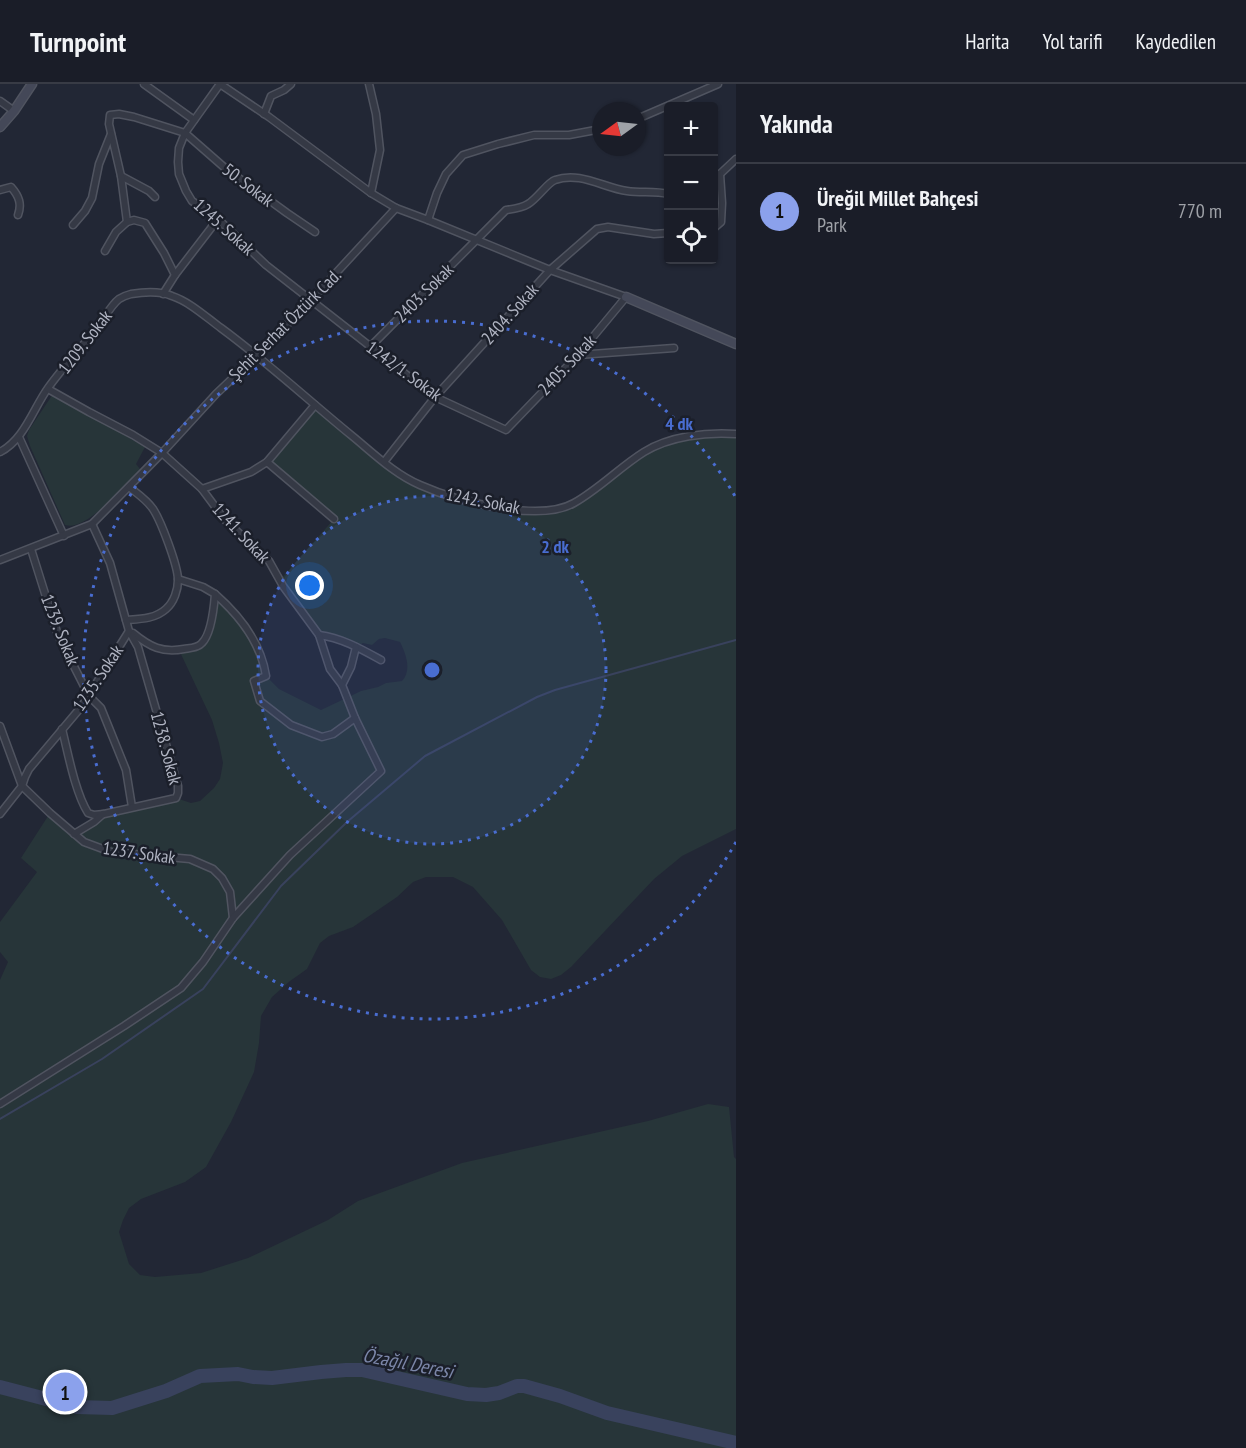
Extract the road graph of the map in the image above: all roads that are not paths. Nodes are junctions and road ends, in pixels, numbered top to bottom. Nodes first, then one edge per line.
1 (32, 84) edge
2 (144, 84) edge
3 (220, 84) edge
4 (291, 84) edge
5 (369, 84) edge
6 (718, 84) edge
7 (0, 101) edge
8 (14, 111) junction
9 (264, 114) junction
10 (646, 115) edge
11 (194, 120) junction
12 (0, 128) edge
13 (592, 131) edge
14 (185, 133) junction
15 (111, 134) junction
16 (736, 159) edge
17 (718, 174) edge
18 (122, 176) junction
19 (718, 181) edge
20 (0, 190) edge
21 (371, 193) junction
22 (664, 193) edge
23 (155, 197) dead end
24 (396, 208) junction
25 (18, 215) dead end
26 (218, 219) junction
27 (428, 220) junction
28 (127, 222) junction
29 (73, 225) dead end
30 (718, 225) edge
31 (315, 232) dead end
32 (664, 234) edge
33 (477, 239) junction
34 (105, 251) dead end
35 (550, 270) junction
36 (175, 275) junction
37 (163, 294) junction
38 (626, 297) junction
39 (312, 300) junction
40 (736, 344) edge
41 (370, 347) junction
42 (674, 348) dead end
43 (257, 355) junction
44 (578, 355) junction
45 (48, 389) junction
46 (435, 397) junction
47 (315, 405) junction
48 (506, 430) joint
49 (736, 434) edge
50 (19, 437) junction
51 (0, 452) edge
52 (162, 453) junction
53 (267, 462) junction
54 (384, 462) junction
55 (129, 487) junction
56 (202, 489) junction
57 (334, 519) dead end
58 (92, 524) junction
59 (64, 536) junction
60 (31, 549) junction
61 (0, 560) edge
62 (178, 579) junction
63 (215, 594) junction
64 (126, 620) junction
65 (129, 631) junction
66 (320, 635) junction
67 (356, 647) junction
68 (381, 660) dead end
69 (342, 685) junction
70 (89, 696) junction
71 (355, 717) junction
72 (0, 726) edge
73 (62, 729) junction
74 (22, 786) junction
75 (132, 807) junction
76 (0, 814) edge
77 (104, 814) junction
78 (74, 834) junction
79 (233, 918) junction
80 (0, 1104) edge

1 - 8 street
2 - 11 street
3 - 9 street
3 - 11 street
4 - 9 street
5 - 21 street
6 - 10 street
7 - 8 street
8 - 12 street
9 - 21 street
11 - 14 street
13 - 27 street
14 - 15 street
14 - 26 street, 1245. Sokak
14 - 31 street, 50. Sokak
15 - 18 street
15 - 29 street
16 - 17 street
18 - 23 street
18 - 28 street
19 - 30 street
20 - 25 street
21 - 24 street
22 - 33 street, 2403. Sokak
24 - 27 street
24 - 39 street, Şehit Serhat Öztürk Cad.
26 - 36 street
26 - 39 street, 1245. Sokak
27 - 33 street
28 - 34 street
28 - 36 street
32 - 35 street, 2404. Sokak
33 - 35 street
33 - 41 street, 2403. Sokak
35 - 38 street
35 - 46 street, 2404. Sokak
36 - 37 street
37 - 43 street, 1209. Sokak
37 - 45 street, 1209. Sokak
38 - 40 street
38 - 44 street, 2405. Sokak
39 - 41 street, 1242/1. Sokak
39 - 43 street, Şehit Serhat Öztürk Cad.
41 - 46 street, 1242/1. Sokak
42 - 44 street
43 - 47 street, 1242. Sokak
43 - 52 street, Şehit Serhat Öztürk Cad.
44 - 48 street, 2405. Sokak
45 - 50 street, 1209. Sokak
45 - 52 street, 1241. Sokak
46 - 48 street, 1242/1. Sokak
46 - 54 street, 2404. Sokak
47 - 53 street
47 - 54 street, 1242. Sokak
49 - 54 street, 1242. Sokak
50 - 51 street, 1209. Sokak
50 - 59 street
52 - 55 street, Şehit Serhat Öztürk Cad.
52 - 56 street, 1241. Sokak
53 - 56 street
53 - 57 street
55 - 58 street, Şehit Serhat Öztürk Cad.
55 - 62 street
56 - 66 street, 1241. Sokak
58 - 59 street, Şehit Serhat Öztürk Cad.
58 - 64 street, 1235. Sokak
59 - 60 street, Şehit Serhat Öztürk Cad.
60 - 61 street, Şehit Serhat Öztürk Cad.
60 - 70 street, 1239. Sokak
62 - 63 street
62 - 64 street
63 - 65 street
63 - 71 street
64 - 65 street, 1235. Sokak
65 - 70 street, 1235. Sokak
65 - 75 street, 1238. Sokak
66 - 67 street
66 - 69 street, 1241. Sokak
67 - 68 street
67 - 69 street
69 - 71 street, 1241. Sokak
70 - 73 street, 1235. Sokak
70 - 75 street, 1239. Sokak
71 - 79 street, 1241. Sokak
72 - 74 street, 1237. Sokak
73 - 74 street, 1235. Sokak
73 - 77 street
74 - 76 street, 1235. Sokak
74 - 78 street, 1237. Sokak
75 - 77 street, 1238. Sokak
77 - 78 street
78 - 79 street, 1237. Sokak
79 - 80 street

